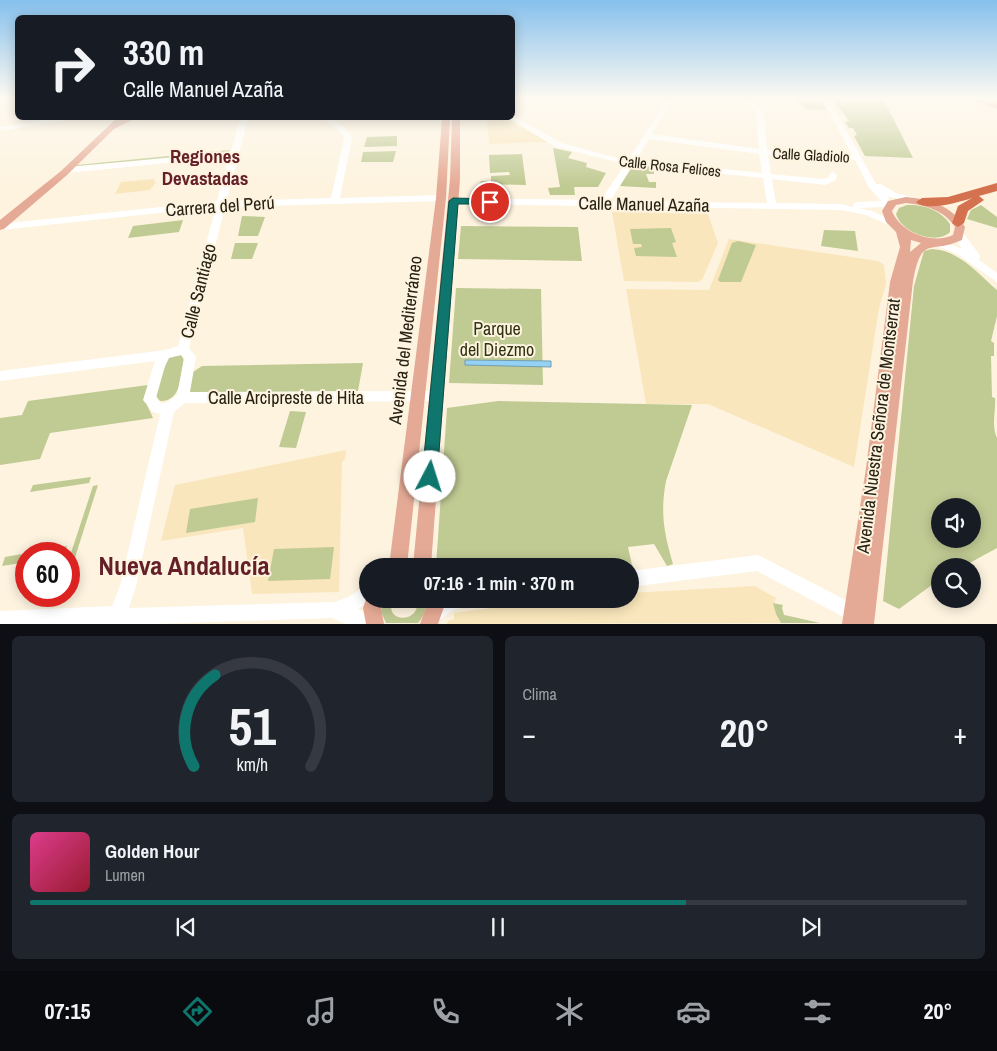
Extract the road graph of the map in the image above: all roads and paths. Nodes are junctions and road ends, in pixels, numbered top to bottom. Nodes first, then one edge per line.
1 (104, 128) edge
2 (107, 128) edge
3 (114, 128) edge
4 (241, 128) edge
5 (340, 128) edge
6 (446, 128) edge
7 (456, 128) edge
8 (529, 128) edge
9 (652, 128) edge
10 (761, 128) edge
11 (843, 128) edge
12 (100, 136) junction
13 (647, 136) junction
14 (235, 151) junction
15 (764, 152) junction
16 (859, 158) junction
17 (75, 162) junction
18 (631, 162) junction
19 (67, 170) junction
20 (833, 175) dead end
21 (768, 176) junction
22 (871, 181) junction
23 (997, 188) edge
24 (997, 195) edge
25 (447, 199) junction
26 (335, 201) junction
27 (919, 201) junction
28 (604, 203) junction
29 (221, 204) junction
30 (772, 206) junction
31 (835, 206) junction
32 (889, 206) junction
33 (0, 222) edge
34 (0, 227) edge
35 (898, 228) junction
36 (959, 229) junction
37 (936, 242) junction
38 (995, 276) edge
39 (183, 349) junction
40 (164, 355) junction
41 (0, 376) edge
42 (437, 396) junction
43 (419, 397) junction
44 (183, 398) junction
45 (168, 409) junction
46 (399, 558) edge
47 (423, 558) edge
48 (639, 578) edge
49 (359, 599) edge
50 (372, 608) edge
51 (335, 610) junction
52 (0, 619) edge
53 (115, 619) edge
54 (861, 621) edge
55 (373, 624) edge

1 - 33 main road
2 - 12 main road
3 - 12 main road
4 - 14 street, Calle Santiago
5 - 26 street
6 - 25 main road, Avenida del Mediterráneo
7 - 25 main road, Avenida del Mediterráneo
8 - 18 street, Calle Rosa Felices
9 - 13 street
10 - 15 street
11 - 16 street
12 - 17 main road
13 - 15 street, Calle Gladiolo
13 - 18 street
14 - 17 street
14 - 19 street
14 - 29 street, Calle Santiago
15 - 16 street, Calle Gladiolo
15 - 21 street
16 - 22 street
17 - 19 main road
18 - 21 street, Calle Rosa Felices
18 - 28 street
19 - 34 main road
20 - 21 street, Calle Rosa Felices
21 - 30 street
22 - 27 street
22 - 32 street
23 - 27 highway
24 - 36 highway
25 - 26 street, Carrera del Perú
25 - 28 street, Calle Manuel Azaña
25 - 42 main road, Avenida del Mediterráneo
25 - 43 main road, Avenida del Mediterráneo
26 - 29 street, Carrera del Perú
27 - 32 main road
27 - 36 main road
28 - 30 street, Calle Manuel Azaña
29 - 34 street, Carrera del Perú
29 - 39 street, Calle Santiago
30 - 31 street, Calle Manuel Azaña
31 - 32 street, Calle Manuel Azaña
31 - 35 street, Calle Manuel Azaña
32 - 35 main road, Avenida Nuestra Señora de Montserrat
35 - 37 main road
35 - 54 main road, Avenida Nuestra Señora de Montserrat
36 - 37 main road
36 - 38 street
37 - 38 street
37 - 54 main road, Avenida Nuestra Señora de Montserrat
39 - 40 street
39 - 44 street
40 - 41 street
40 - 45 street
42 - 43 street, Calle Arcipreste de Hita
42 - 47 main road, Avenida del Mediterráneo
43 - 44 street, Calle Arcipreste de Hita
43 - 46 main road, Avenida del Mediterráneo
44 - 45 street
45 - 53 street
48 - 54 street
49 - 51 street
50 - 55 main road
51 - 53 street
51 - 55 street
52 - 53 street

